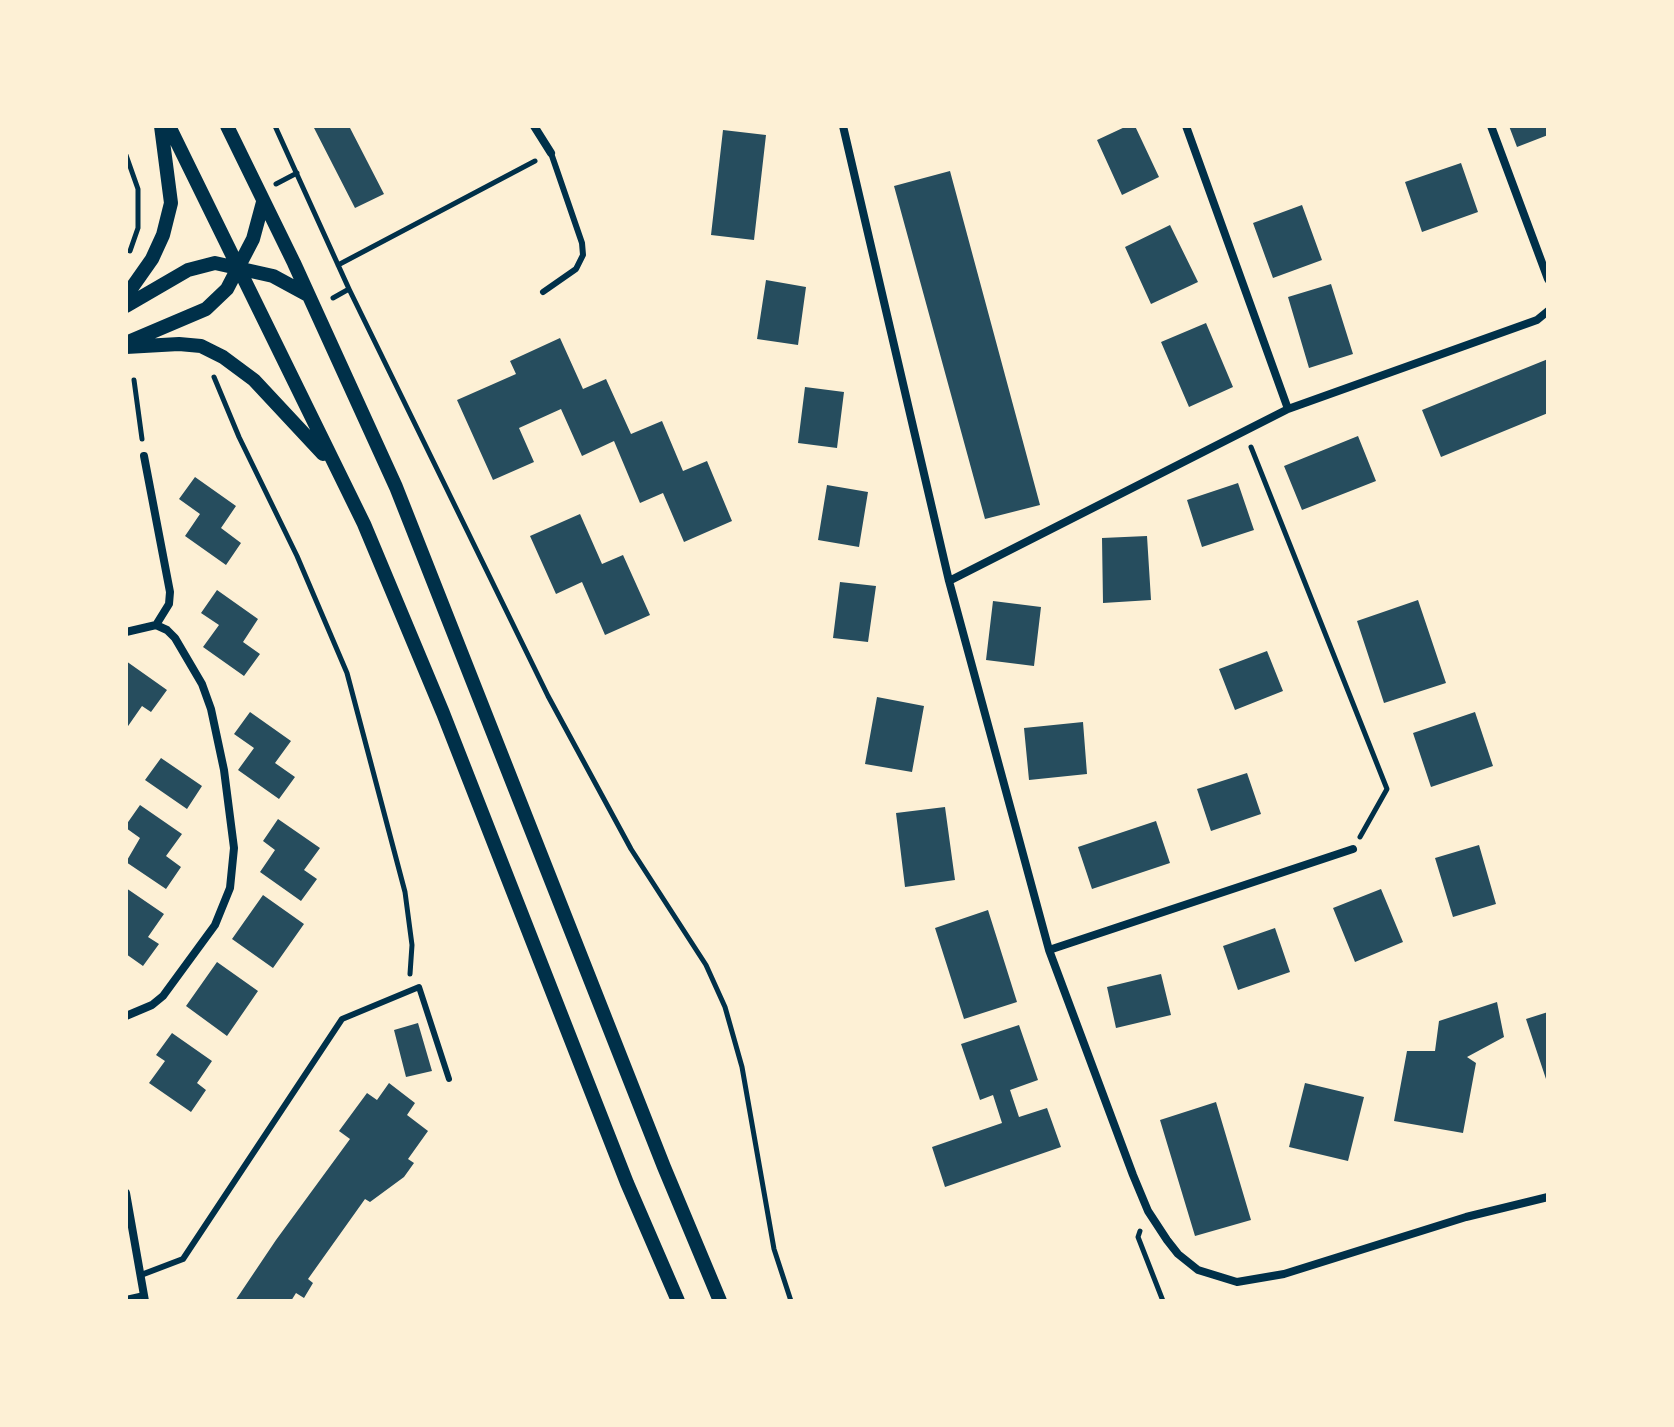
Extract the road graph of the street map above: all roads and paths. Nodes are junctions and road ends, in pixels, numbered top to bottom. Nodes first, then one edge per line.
1 (161, 126) edge
2 (169, 126) edge
3 (227, 126) edge
4 (275, 126) edge
5 (534, 126) edge
6 (843, 126) edge
7 (1186, 126) edge
8 (1491, 126) edge
9 (551, 153) junction
10 (126, 155) edge
11 (263, 202) junction
12 (126, 261) edge
13 (338, 265) junction
14 (237, 267) junction
15 (1548, 279) edge
16 (543, 292) dead end
17 (308, 295) junction
18 (126, 296) edge
19 (126, 306) edge
20 (1548, 311) edge
21 (126, 345) edge
22 (212, 373) dead end
23 (134, 380) dead end
24 (1288, 409) junction
25 (1245, 431) junction
26 (144, 456) joint
27 (334, 466) junction
28 (949, 581) junction
29 (156, 625) junction
30 (126, 632) edge
31 (1353, 849) joint
32 (1049, 950) junction
33 (408, 991) junction
34 (126, 1016) edge
35 (449, 1079) dead end
36 (126, 1193) edge
37 (1548, 1197) edge
38 (1148, 1211) junction
39 (141, 1275) junction
40 (145, 1298) edge
41 (126, 1299) edge
42 (678, 1301) edge
43 (720, 1301) edge
44 (791, 1301) edge
45 (1163, 1301) edge

1 - 18 street
2 - 14 street
3 - 11 street
4 - 13 path
5 - 9 street
6 - 28 street
7 - 24 street
8 - 15 street
9 - 13 path
9 - 16 lane
10 - 12 path
11 - 14 street
11 - 17 street
13 - 44 path
14 - 17 street
14 - 19 street
14 - 21 street
14 - 27 street
17 - 43 street
20 - 24 street
21 - 27 street
22 - 33 path
23 - 26 path
24 - 25 street
25 - 28 street
25 - 31 path
26 - 29 street
27 - 42 street
28 - 32 street
29 - 30 street
29 - 34 street
31 - 32 street
32 - 38 street
33 - 35 lane
33 - 39 lane
36 - 39 street
37 - 38 street
38 - 45 path
39 - 40 street
40 - 41 lane

